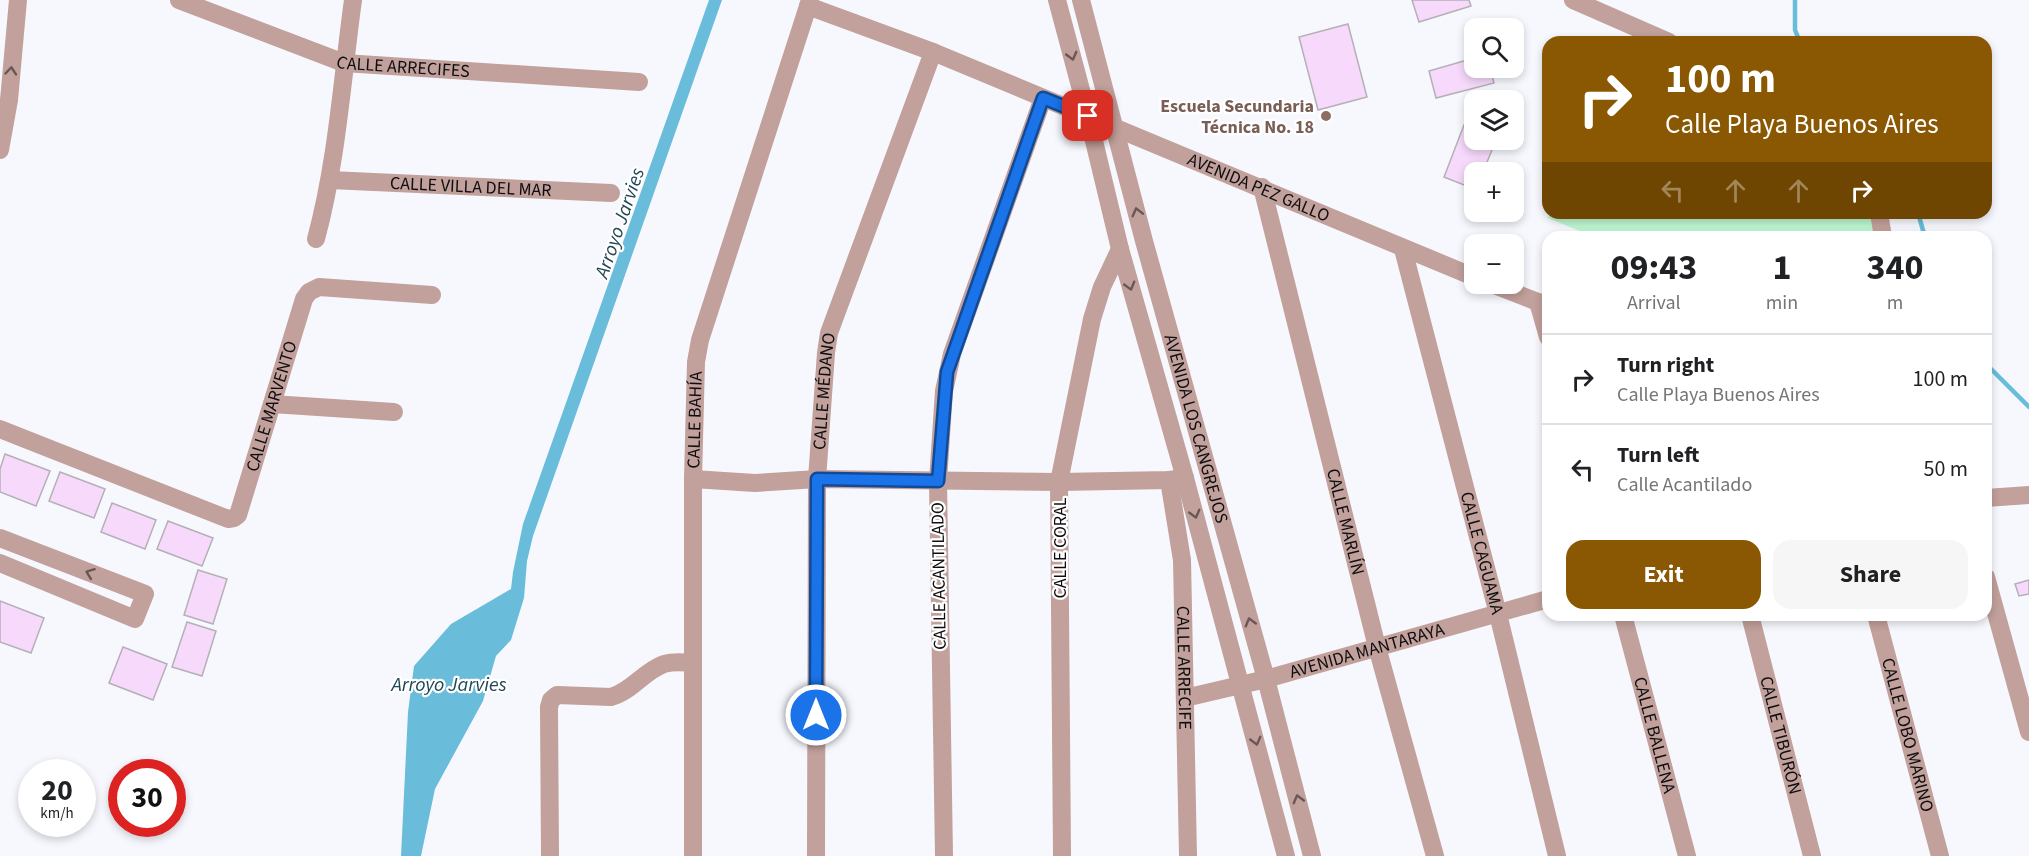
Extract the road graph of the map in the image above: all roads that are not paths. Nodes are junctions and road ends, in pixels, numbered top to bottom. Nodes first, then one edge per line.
1 (18, 0) edge
2 (179, 0) edge
3 (353, 0) edge
4 (1057, 0) edge
5 (1081, 0) edge
6 (1573, 0) edge
7 (809, 3) edge
8 (1655, 36) edge
9 (933, 52) junction
10 (344, 63) junction
11 (639, 82) dead end
12 (1043, 98) junction
13 (1088, 116) junction
14 (1115, 127) junction
15 (0, 150) edge
16 (330, 180) junction
17 (1262, 188) junction
18 (611, 193) dead end
19 (316, 239) dead end
20 (1120, 249) junction
21 (1403, 249) junction
22 (1464, 273) edge
23 (1518, 294) edge
24 (432, 295) dead end
25 (1542, 304) edge
26 (272, 404) junction
27 (394, 412) dead end
28 (0, 429) edge
29 (693, 479) junction
30 (817, 479) junction
31 (1177, 479) junction
32 (938, 481) junction
33 (1059, 482) junction
34 (2029, 495) edge
35 (1992, 498) edge
36 (0, 538) edge
37 (54, 558) junction
38 (0, 563) edge
39 (45, 582) junction
40 (1992, 599) edge
41 (1542, 601) edge
42 (1498, 614) junction
43 (1625, 621) edge
44 (1752, 621) edge
45 (1878, 621) edge
46 (1377, 648) junction
47 (693, 663) junction
48 (1266, 679) junction
49 (1241, 685) junction
50 (1185, 698) junction
51 (2029, 732) edge
52 (550, 856) edge
53 (693, 856) edge
54 (816, 856) edge
55 (944, 856) edge
56 (1062, 856) edge
57 (1188, 856) edge
58 (1286, 856) edge
59 (1312, 856) edge
60 (1435, 856) edge
61 (1557, 856) edge
62 (1687, 856) edge
63 (1812, 856) edge
64 (1940, 856) edge

15 -> 1 street
2 - 10 street, CALLE ARRECIFES
3 - 10 street
4 -> 13 street, AVENIDA LOS CANGREJOS
5 - 14 street, AVENIDA LOS CANGREJOS
6 - 8 street
7 - 9 street, AVENIDA PEZ GALLO
7 - 29 street, CALLE BAHÍA
9 - 12 street, AVENIDA PEZ GALLO
9 - 30 street, CALLE MÉDANO
10 - 11 street, CALLE ARRECIFES
10 - 16 street
12 - 13 street, AVENIDA PEZ GALLO
12 - 32 street, CALLE ACANTILADO
13 - 14 street, AVENIDA PEZ GALLO
13 - 20 street, AVENIDA LOS CANGREJOS
14 - 17 street, AVENIDA PEZ GALLO
48 -> 14 street, AVENIDA LOS CANGREJOS
16 - 18 street, CALLE VILLA DEL MAR
16 - 19 street
17 - 21 street, AVENIDA PEZ GALLO
17 - 46 street, CALLE MARLÍN
20 -> 31 street, AVENIDA LOS CANGREJOS
20 - 33 street, CALLE CORAL
21 - 22 street, AVENIDA PEZ GALLO
21 - 42 street, CALLE CAGUAMA
23 - 25 street
24 - 26 street, CALLE MARVENTO
26 - 27 street
26 - 28 street, CALLE MARVENTO
29 - 30 street
29 - 47 street, CALLE BAHÍA
30 - 32 street
30 - 54 street, CALLE MÉDANO
31 - 33 street
31 -> 49 street, AVENIDA LOS CANGREJOS
31 - 50 street, CALLE ARRECIFE
32 - 33 street
32 - 55 street, CALLE ACANTILADO
33 - 56 street, CALLE CORAL
34 - 35 street
36 - 37 street
37 - 39 street
39 -> 37 street
38 - 39 street
40 - 51 street
41 - 42 street, AVENIDA MANTARAYA
42 - 46 street, AVENIDA MANTARAYA
42 - 61 street, CALLE CAGUAMA
43 - 62 street, CALLE BALLENA
44 - 63 street, CALLE TIBURÓN
45 - 64 street, CALLE LOBO MARINO
46 - 48 street, AVENIDA MANTARAYA
46 - 60 street, CALLE MARLÍN
47 - 52 street
47 - 53 street, CALLE BAHÍA
48 - 49 street, AVENIDA MANTARAYA
59 -> 48 street, AVENIDA LOS CANGREJOS
49 - 50 street, AVENIDA MANTARAYA
49 -> 58 street, AVENIDA LOS CANGREJOS
50 - 57 street, CALLE ARRECIFE

